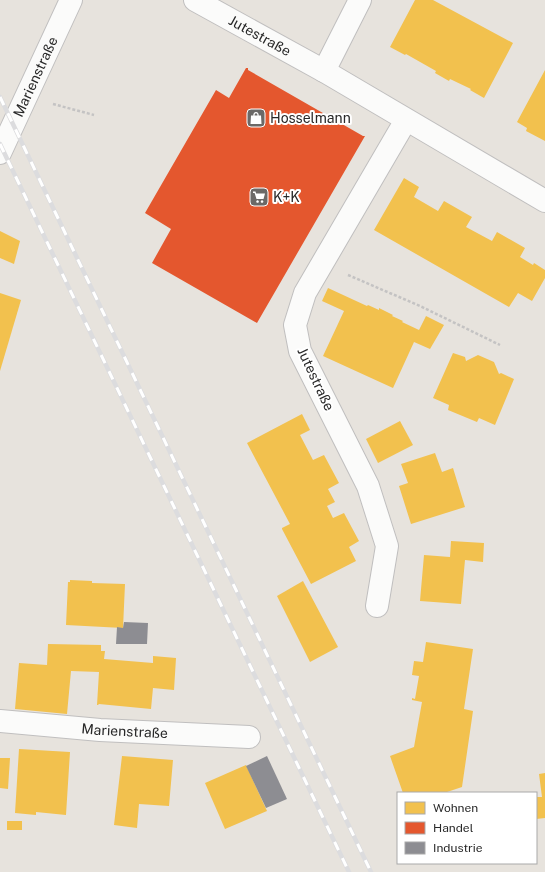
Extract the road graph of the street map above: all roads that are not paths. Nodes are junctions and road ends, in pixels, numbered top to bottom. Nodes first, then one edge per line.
1 (71, 0) edge
2 (195, 0) edge
3 (360, 0) edge
4 (324, 71) junction
5 (406, 120) junction
6 (0, 153) edge
7 (545, 202) edge
8 (377, 606) dead end
9 (0, 721) edge
10 (249, 737) dead end

1 - 6 street, Marienstraße
2 - 4 street, Jutestraße
3 - 4 street
4 - 5 street, Jutestraße
5 - 7 street, Jutestraße
5 - 8 street, Jutestraße
9 - 10 street, Marienstraße

